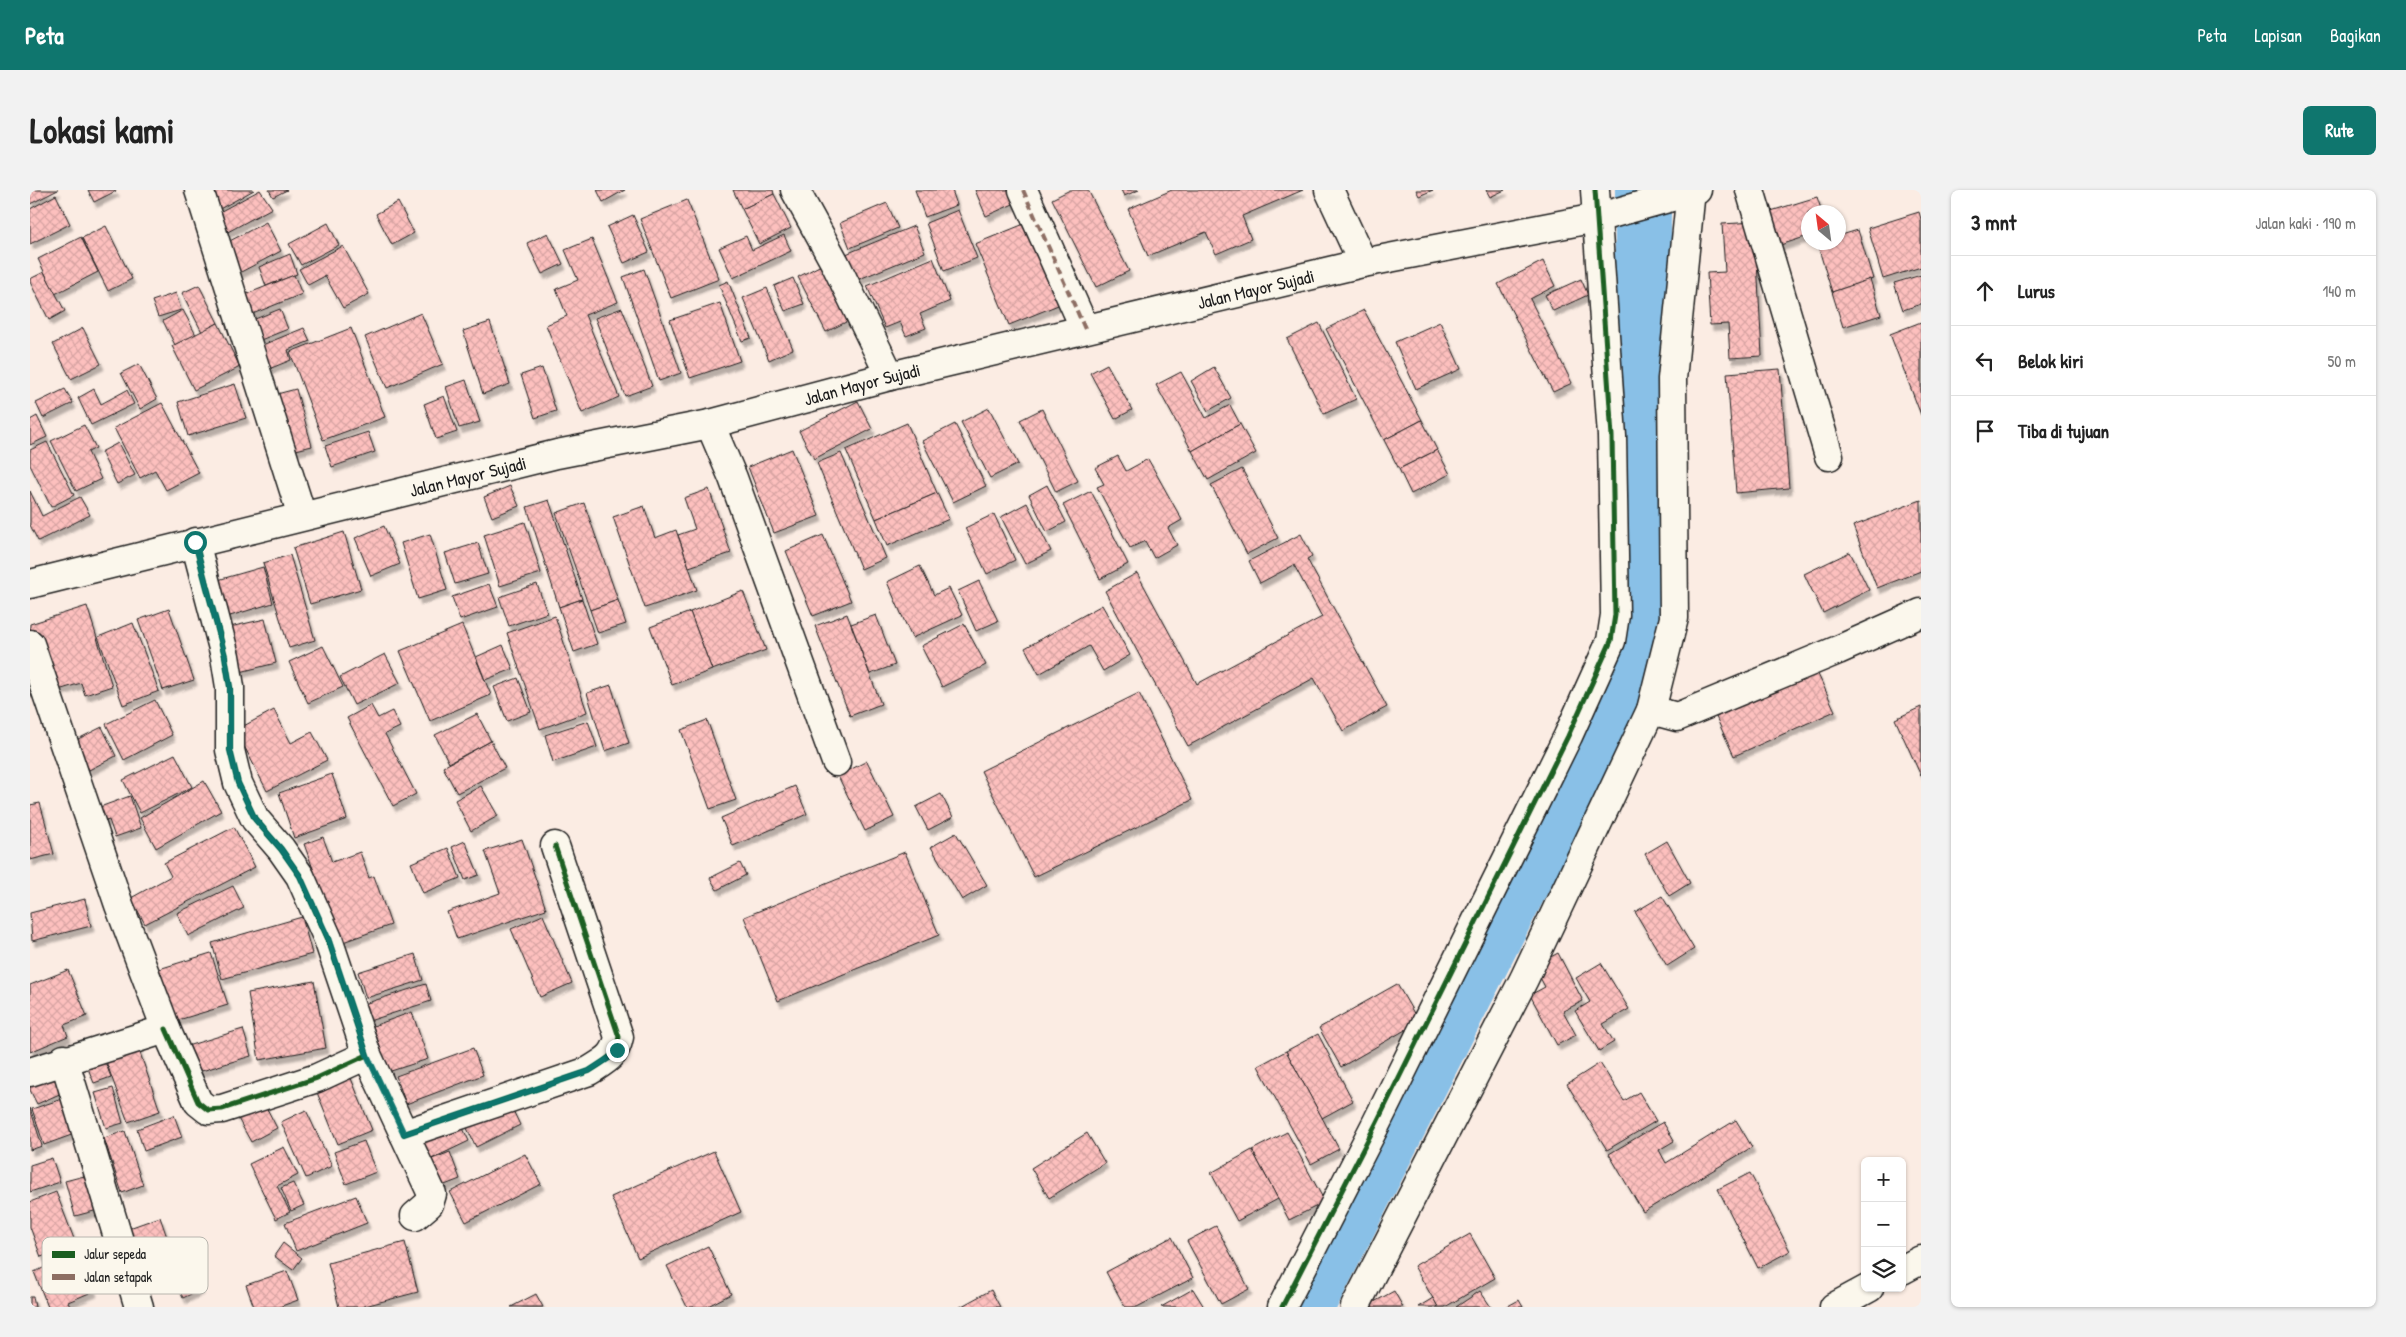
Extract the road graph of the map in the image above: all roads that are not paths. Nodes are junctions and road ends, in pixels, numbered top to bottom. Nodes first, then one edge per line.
1 (199, 190) edge
2 (795, 190) edge
3 (1023, 190) edge
4 (1329, 190) edge
5 (1595, 190) edge
6 (1750, 190) edge
7 (1689, 191) edge
8 (1602, 216) junction
9 (1363, 263) junction
10 (1085, 330) junction
11 (890, 376) junction
12 (710, 424) junction
13 (1829, 456) dead end
14 (302, 516) junction
15 (195, 542) junction
16 (30, 584) edge
17 (1921, 613) edge
18 (30, 644) edge
19 (1651, 710) junction
20 (836, 762) dead end
21 (555, 846) dead end
22 (166, 1029) junction
23 (367, 1055) junction
24 (64, 1059) junction
25 (30, 1072) edge
26 (404, 1134) junction
27 (415, 1216) dead end
28 (118, 1237) edge
29 (1921, 1260) edge
30 (1906, 1268) edge
31 (1862, 1292) edge
32 (135, 1294) edge
33 (139, 1307) edge
34 (1282, 1307) edge
35 (1355, 1307) edge
36 (1834, 1307) edge

1 - 14 main road
2 - 11 main road
3 - 10 main road
4 - 9 main road
5 - 8 main road
6 - 13 main road
7 - 8 main road, Jalan Mayor Sujadi
7 - 19 main road
8 - 9 main road, Jalan Mayor Sujadi
8 - 34 main road
9 - 10 main road, Jalan Mayor Sujadi
10 - 11 main road, Jalan Mayor Sujadi
11 - 12 main road, Jalan Mayor Sujadi
12 - 14 main road, Jalan Mayor Sujadi
12 - 20 main road
14 - 15 main road, Jalan Mayor Sujadi
15 - 16 main road, Jalan Mayor Sujadi
15 - 23 main road
17 - 19 main road
18 - 22 main road
19 - 35 main road
21 - 26 main road
22 - 23 main road
22 - 24 main road
23 - 26 main road
24 - 25 main road
24 - 28 main road
26 - 27 main road
29 - 30 main road
31 - 36 main road
32 - 33 main road

